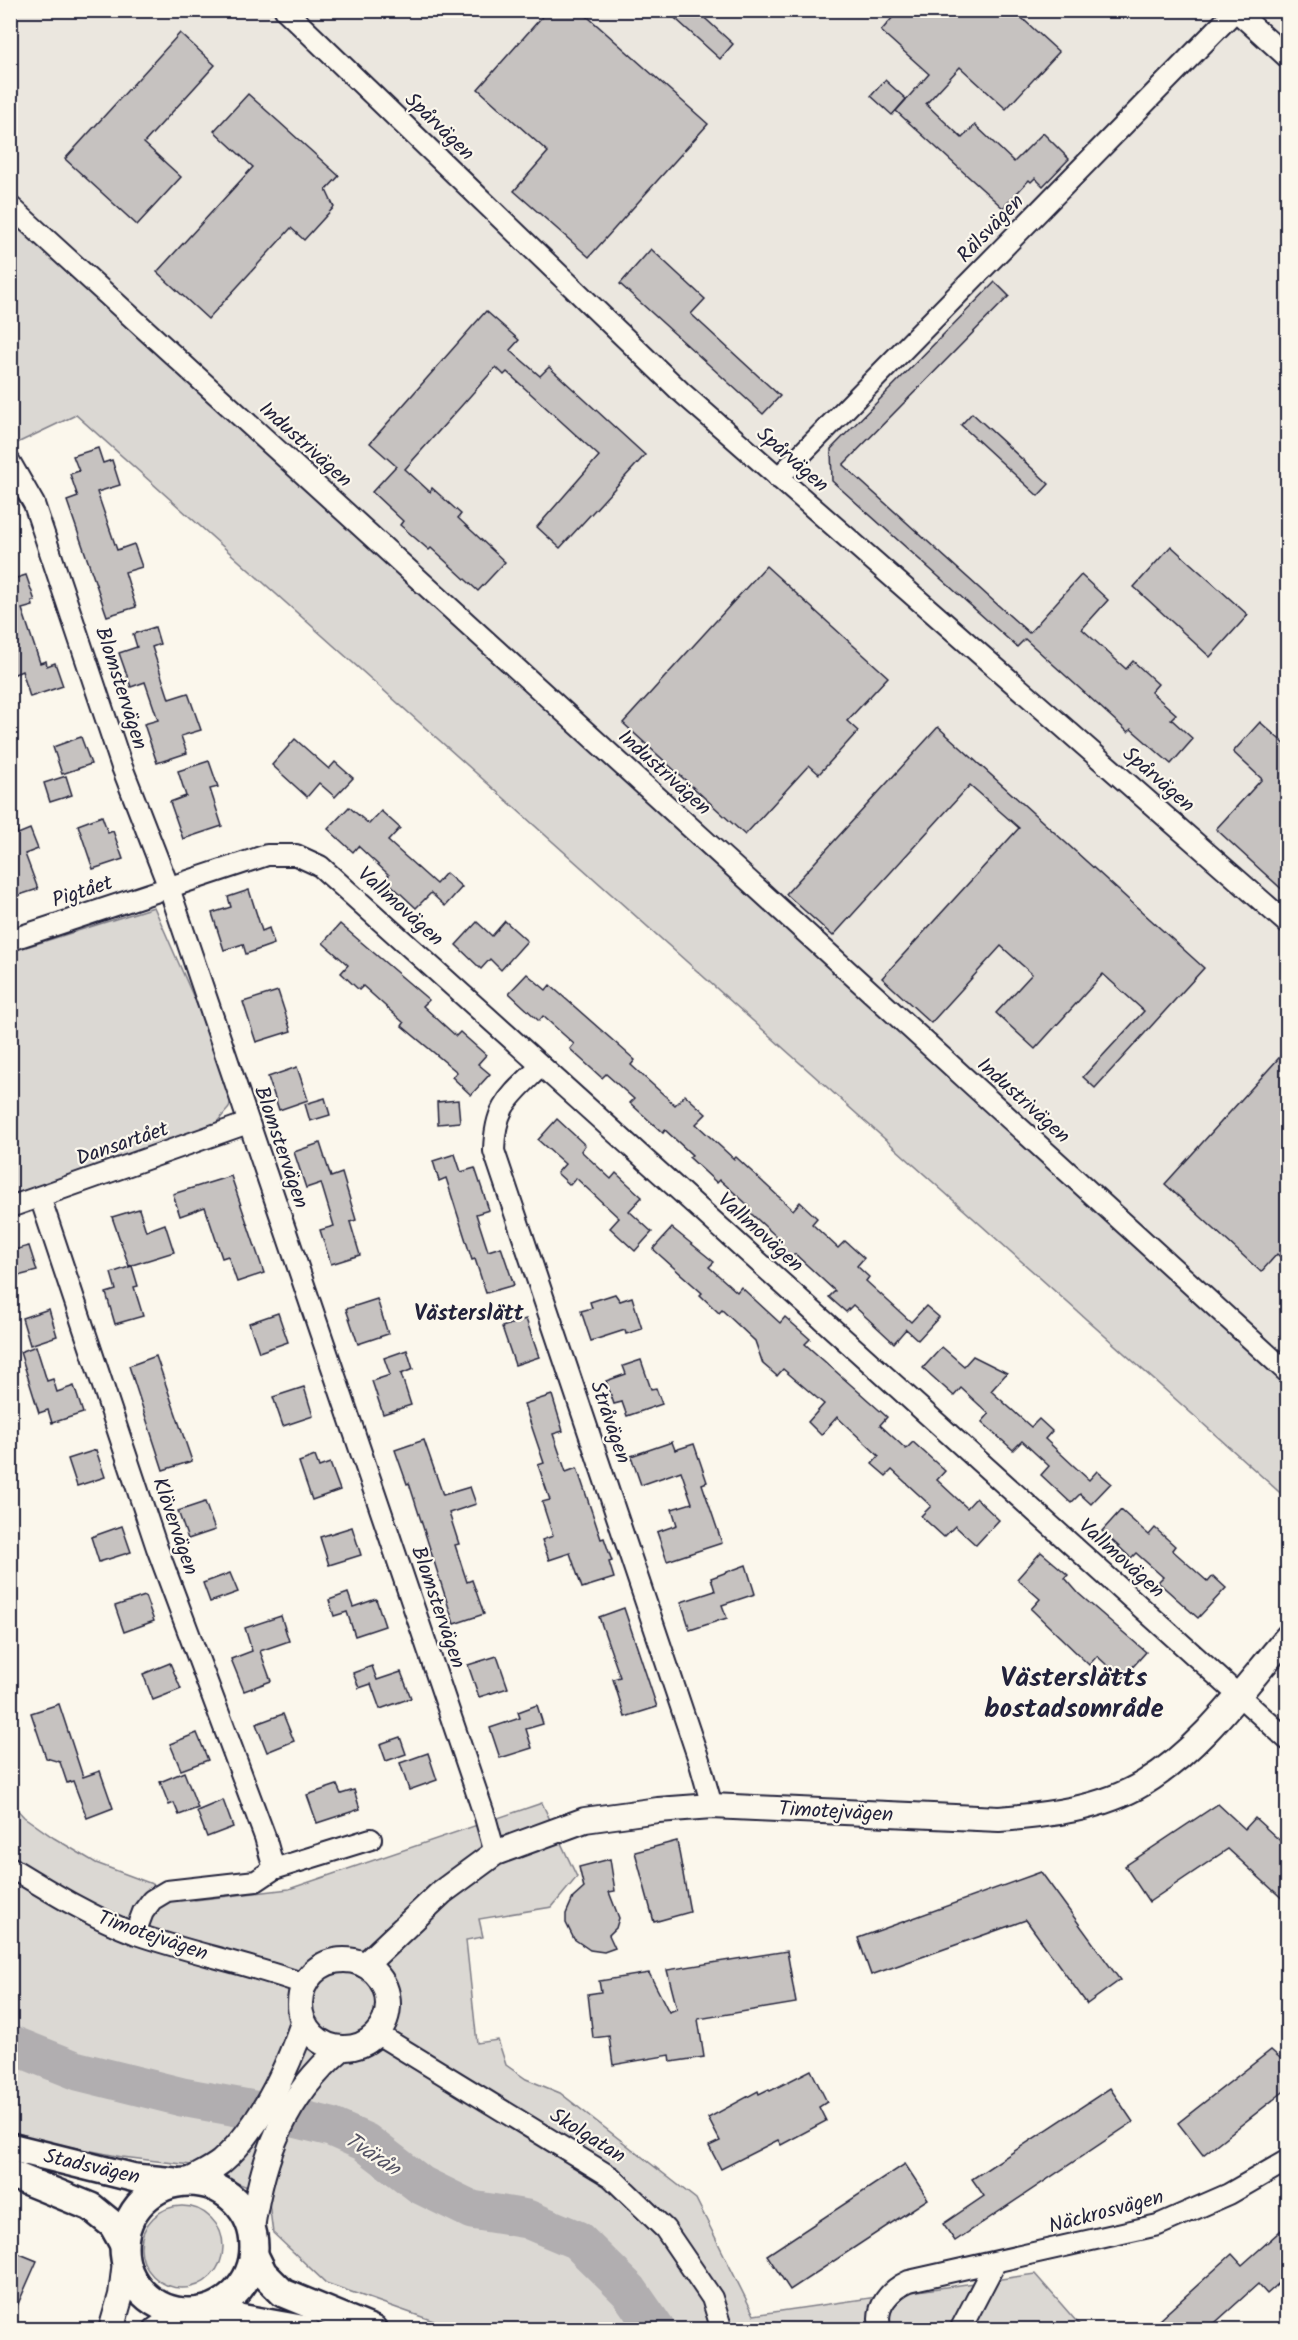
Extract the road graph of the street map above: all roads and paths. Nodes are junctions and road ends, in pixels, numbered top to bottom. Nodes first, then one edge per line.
1 (285, 10) edge
2 (1236, 11) edge
3 (1287, 58) edge
4 (10, 206) edge
5 (10, 462) edge
6 (778, 478) junction
7 (169, 888) junction
8 (1287, 924) edge
9 (10, 940) edge
10 (541, 1066) junction
11 (248, 1123) junction
12 (40, 1197) junction
13 (10, 1207) edge
14 (1287, 1373) edge
15 (1287, 1636) edge
16 (1237, 1695) junction
17 (1287, 1740) edge
18 (712, 1806) junction
19 (371, 1839) dead end
20 (495, 1853) junction
21 (10, 1867) edge
22 (274, 1869) junction
23 (135, 1933) junction
24 (365, 1965) junction
25 (304, 1984) junction
26 (303, 2023) junction
27 (376, 2033) junction
28 (342, 2048) junction
29 (10, 2147) edge
30 (1287, 2160) edge
31 (10, 2174) edge
32 (182, 2182) junction
33 (253, 2242) junction
34 (124, 2252) junction
35 (995, 2263) junction
36 (191, 2312) junction
37 (111, 2330) edge
38 (156, 2330) edge
39 (306, 2330) edge
40 (373, 2330) edge
41 (722, 2330) edge
42 (881, 2330) edge
43 (960, 2330) edge

1 - 6 street, Spårvägen
2 - 3 street
2 - 6 street, Rälsvägen
4 - 14 street, Industrivägen
5 - 7 street, Blomstervägen
6 - 8 street, Spårvägen
7 - 9 street, Pigtået
7 - 10 street, Vallmovägen
7 - 11 street, Blomstervägen
10 - 16 street, Vallmovägen
10 - 18 street, Stråvägen
11 - 12 street, Dansartået
11 - 20 street, Blomstervägen
12 - 13 street, Dansartået
12 - 22 street, Klövervägen
15 - 16 street, Timotejvägen
16 - 17 street, Vallmovägen
16 - 18 street, Timotejvägen
18 - 20 street, Timotejvägen
19 - 22 street
20 - 24 street, Timotejvägen
21 - 23 street, Timotejvägen
22 - 23 street
23 - 25 street, Timotejvägen
24 - 25 street
24 - 27 street
25 - 26 street
26 - 28 street
26 - 32 street
27 - 28 street
27 - 41 street, Skolgatan
28 - 33 street
29 - 32 main road, Stadsvägen
30 - 35 street, Näckrosvägen
31 - 34 main road, Stadsvägen
32 - 33 main road
32 - 34 main road
33 - 36 main road
33 - 40 main road
34 - 36 main road
34 - 37 street
35 - 42 street, Näckrosvägen
35 - 43 street
36 - 38 street
36 - 39 main road

